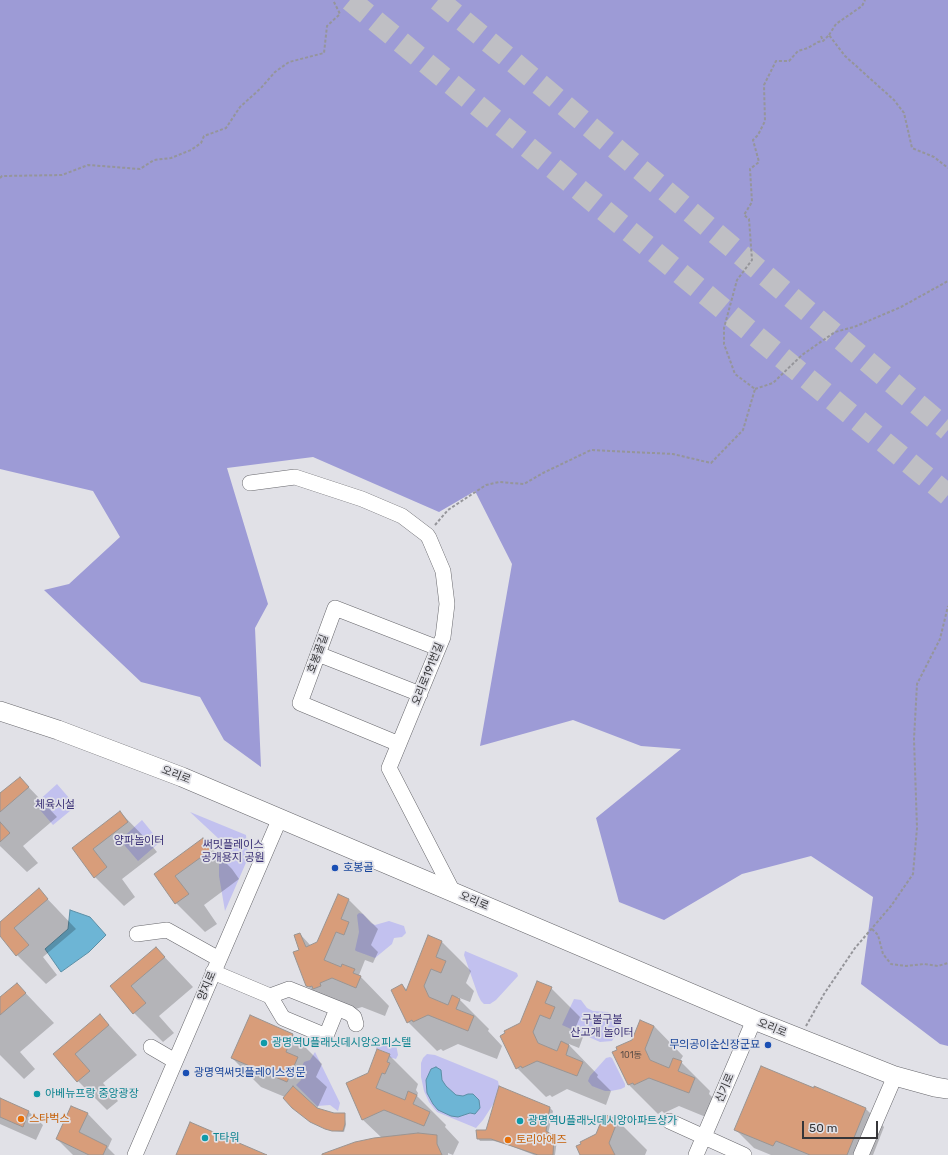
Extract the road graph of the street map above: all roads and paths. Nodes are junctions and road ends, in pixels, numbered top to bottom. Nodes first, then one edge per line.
1 (333, 0) edge
2 (865, 0) edge
3 (821, 36) dead end
4 (829, 36) junction
5 (823, 41) junction
6 (948, 168) edge
7 (0, 178) edge
8 (948, 281) edge
9 (755, 389) junction
10 (250, 483) dead end
11 (429, 538) junction
12 (948, 606) edge
13 (438, 648) junction
14 (318, 654) junction
15 (420, 694) junction
16 (0, 712) edge
17 (399, 744) junction
18 (280, 818) junction
19 (453, 892) junction
20 (871, 929) junction
21 (137, 934) dead end
22 (948, 963) edge
23 (216, 965) junction
24 (270, 996) junction
25 (337, 1009) junction
26 (754, 1020) junction
27 (356, 1024) dead end
28 (799, 1038) junction
29 (151, 1047) dead end
30 (175, 1061) junction
31 (895, 1076) junction
32 (948, 1089) edge
33 (669, 1121) dead end
34 (704, 1137) junction
35 (135, 1155) edge
36 (696, 1155) edge
37 (744, 1155) edge
38 (861, 1155) edge

1 - 7 path
2 - 4 path
3 - 5 path
4 - 5 path
4 - 6 path
5 - 9 path
8 - 9 path
9 - 11 path
10 - 11 street, 오리로191번길
11 - 13 street, 오리로191번길
12 - 20 path
13 - 14 street, 호봉골길
13 - 15 street, 오리로191번길
14 - 15 street
14 - 17 street, 호봉골길
15 - 17 street, 오리로191번길
16 - 18 main road, 오리로
17 - 19 street, 오리로191번길
18 - 19 main road, 오리로
18 - 23 street, 양지로
19 - 26 main road, 오리로
20 - 22 path
20 - 28 path
21 - 23 street
23 - 24 street
23 - 30 street, 양지로
24 - 25 street
24 - 25 street
25 - 27 street
26 - 28 main road, 오리로
26 - 34 street, 신기로
28 - 31 main road, 오리로
29 - 30 street
30 - 35 street, 양지로
31 - 32 main road, 오리로
31 - 38 street
33 - 34 street
34 - 36 street, 신기로
34 - 37 street

